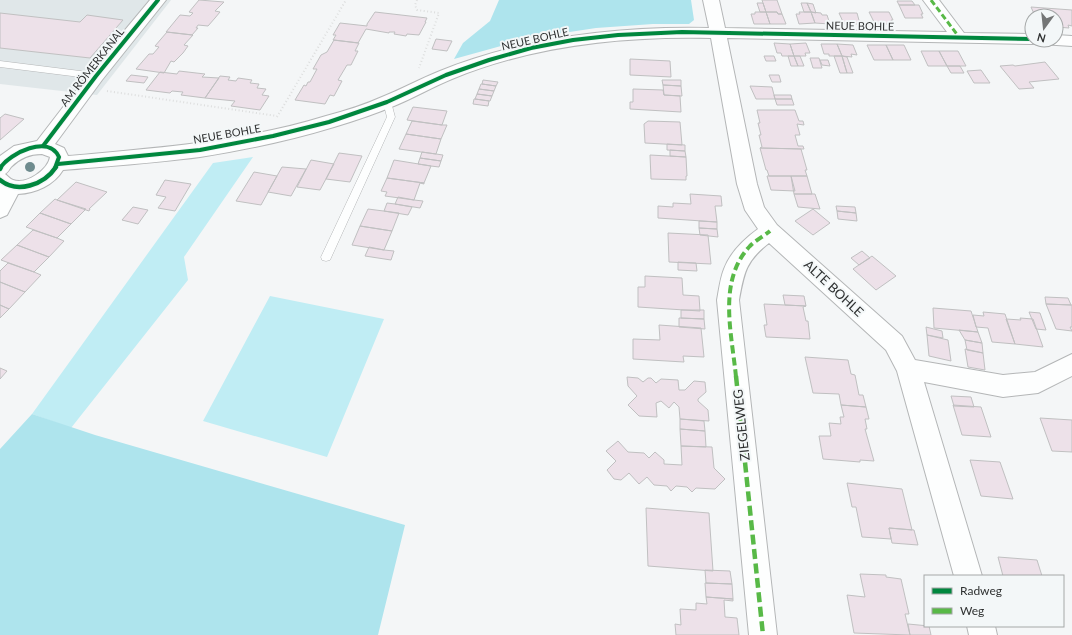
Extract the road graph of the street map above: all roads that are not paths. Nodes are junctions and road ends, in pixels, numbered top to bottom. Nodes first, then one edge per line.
1 (158, 0) edge
2 (711, 0) edge
3 (932, 0) edge
4 (717, 33) junction
5 (959, 37) junction
6 (1024, 39) edge
7 (0, 64) edge
8 (96, 76) junction
9 (387, 102) junction
10 (43, 146) junction
11 (58, 164) junction
12 (0, 169) edge
13 (7, 184) edge
14 (0, 210) edge
15 (770, 231) junction
16 (326, 257) dead end
17 (1072, 364) edge
18 (908, 369) junction
19 (968, 575) edge
20 (763, 635) edge

1 - 8 street, AM RÖMERKANAL
2 - 4 street, ALTE BOHLE
3 - 5 street
4 - 5 street, NEUE BOHLE
4 - 9 street, NEUE BOHLE
4 - 15 street, ALTE BOHLE
5 - 6 street, NEUE BOHLE
7 - 8 lane
8 - 10 street, AM RÖMERKANAL
9 - 11 street, NEUE BOHLE
9 - 16 lane
10 - 11 street
10 - 12 street
11 - 13 street
13 - 14 street
15 - 18 street, ALTE BOHLE
15 - 20 street, ZIEGELWEG
17 - 18 street
18 - 19 street, ALTE BOHLE

